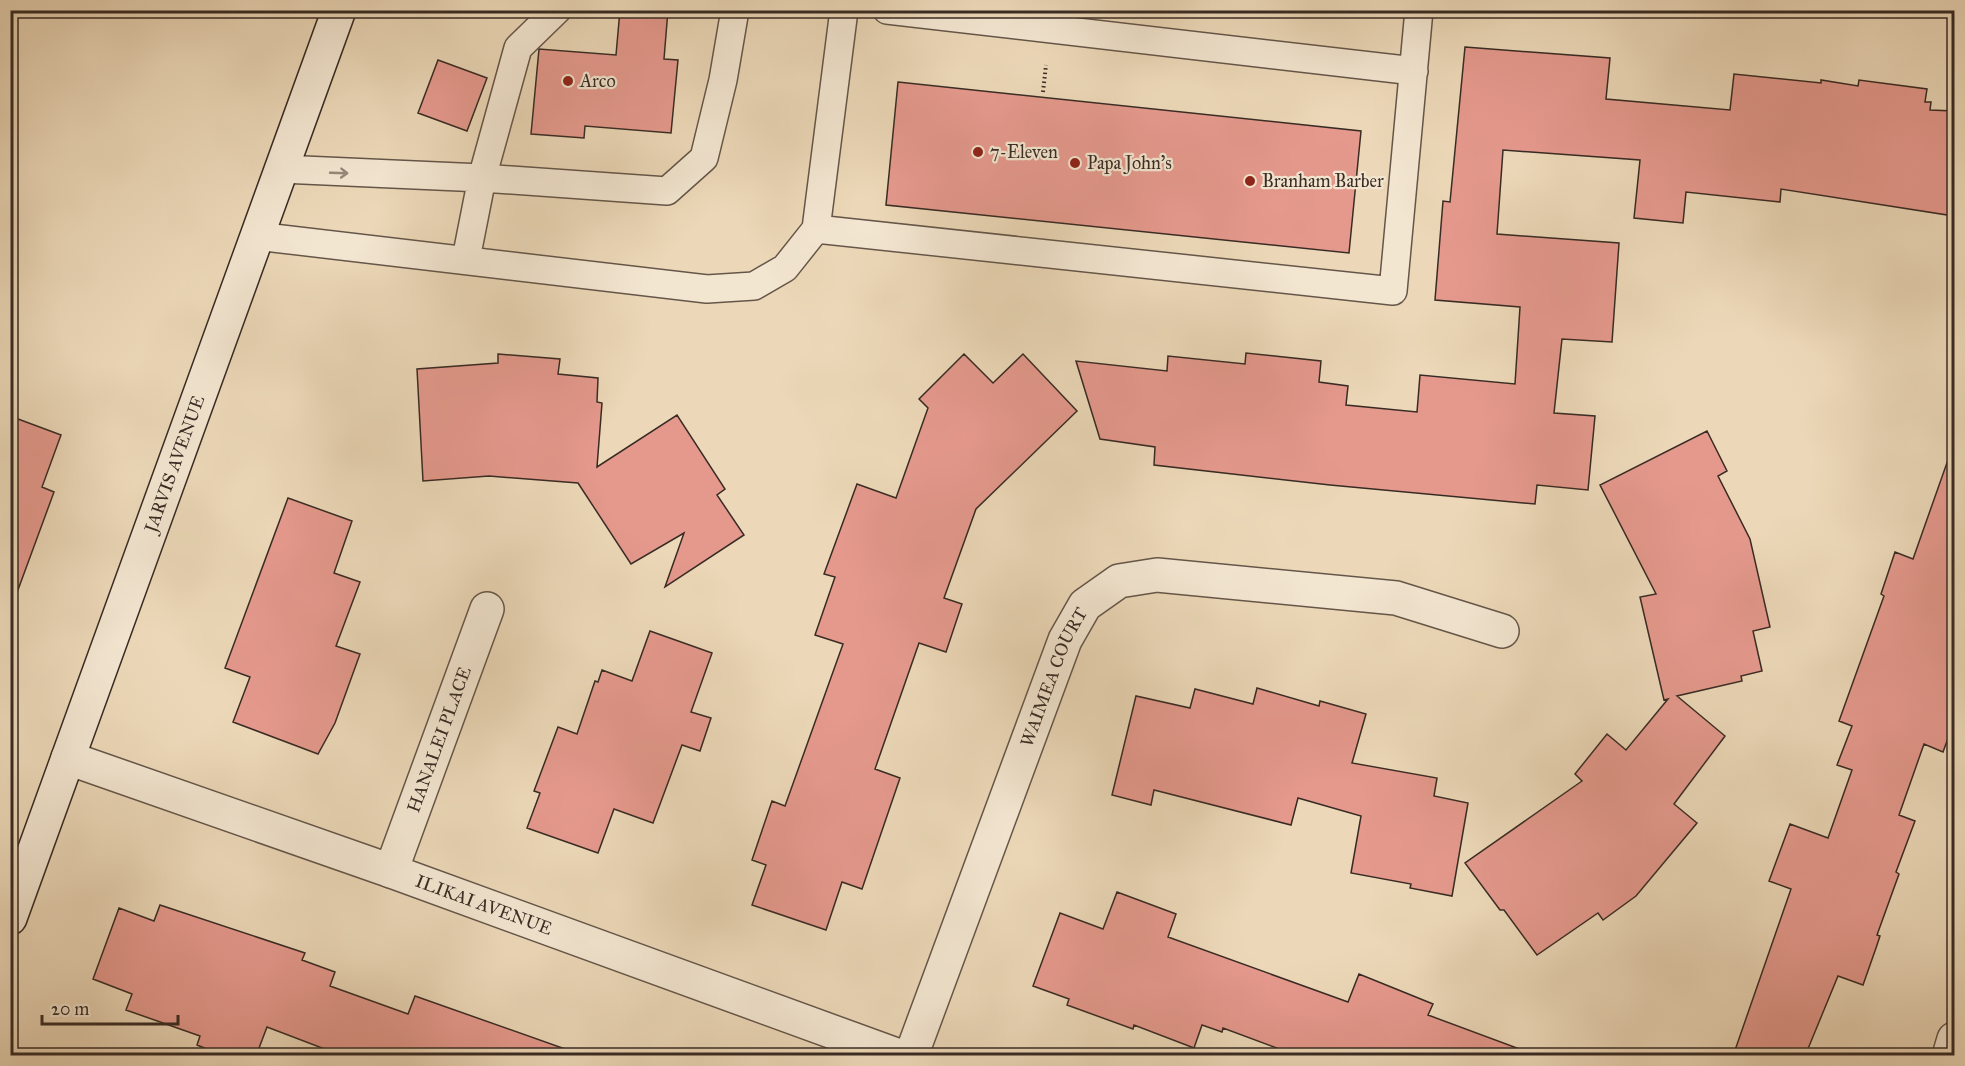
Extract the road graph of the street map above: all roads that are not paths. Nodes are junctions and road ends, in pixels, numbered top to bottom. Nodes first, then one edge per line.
1 (339, 10) edge
2 (557, 10) edge
3 (735, 10) edge
4 (844, 10) edge
5 (887, 10) edge
6 (1419, 10) edge
7 (1414, 71) junction
8 (281, 169) junction
9 (482, 178) junction
10 (816, 229) junction
11 (256, 236) junction
12 (466, 259) junction
13 (488, 609) dead end
14 (1502, 631) dead end
15 (68, 758) junction
16 (391, 871) junction
17 (10, 918) edge
18 (1954, 1039) edge
19 (899, 1056) edge
20 (911, 1056) edge
21 (1949, 1056) edge

1 - 8 street, JARVIS AVENUE
2 - 9 lane
3 - 9 lane
4 - 10 lane
5 - 7 lane
6 - 7 lane
7 - 10 lane
8 -> 9 lane
8 - 11 street, JARVIS AVENUE
9 - 12 lane
10 - 12 lane
11 - 12 lane
11 - 15 street, JARVIS AVENUE
13 - 16 street, HANALEI PLACE
14 - 20 street, WAIMEA COURT
15 - 16 street, ILIKAI AVENUE
15 - 17 street, JARVIS AVENUE
16 - 19 street, ILIKAI AVENUE
18 - 21 street

